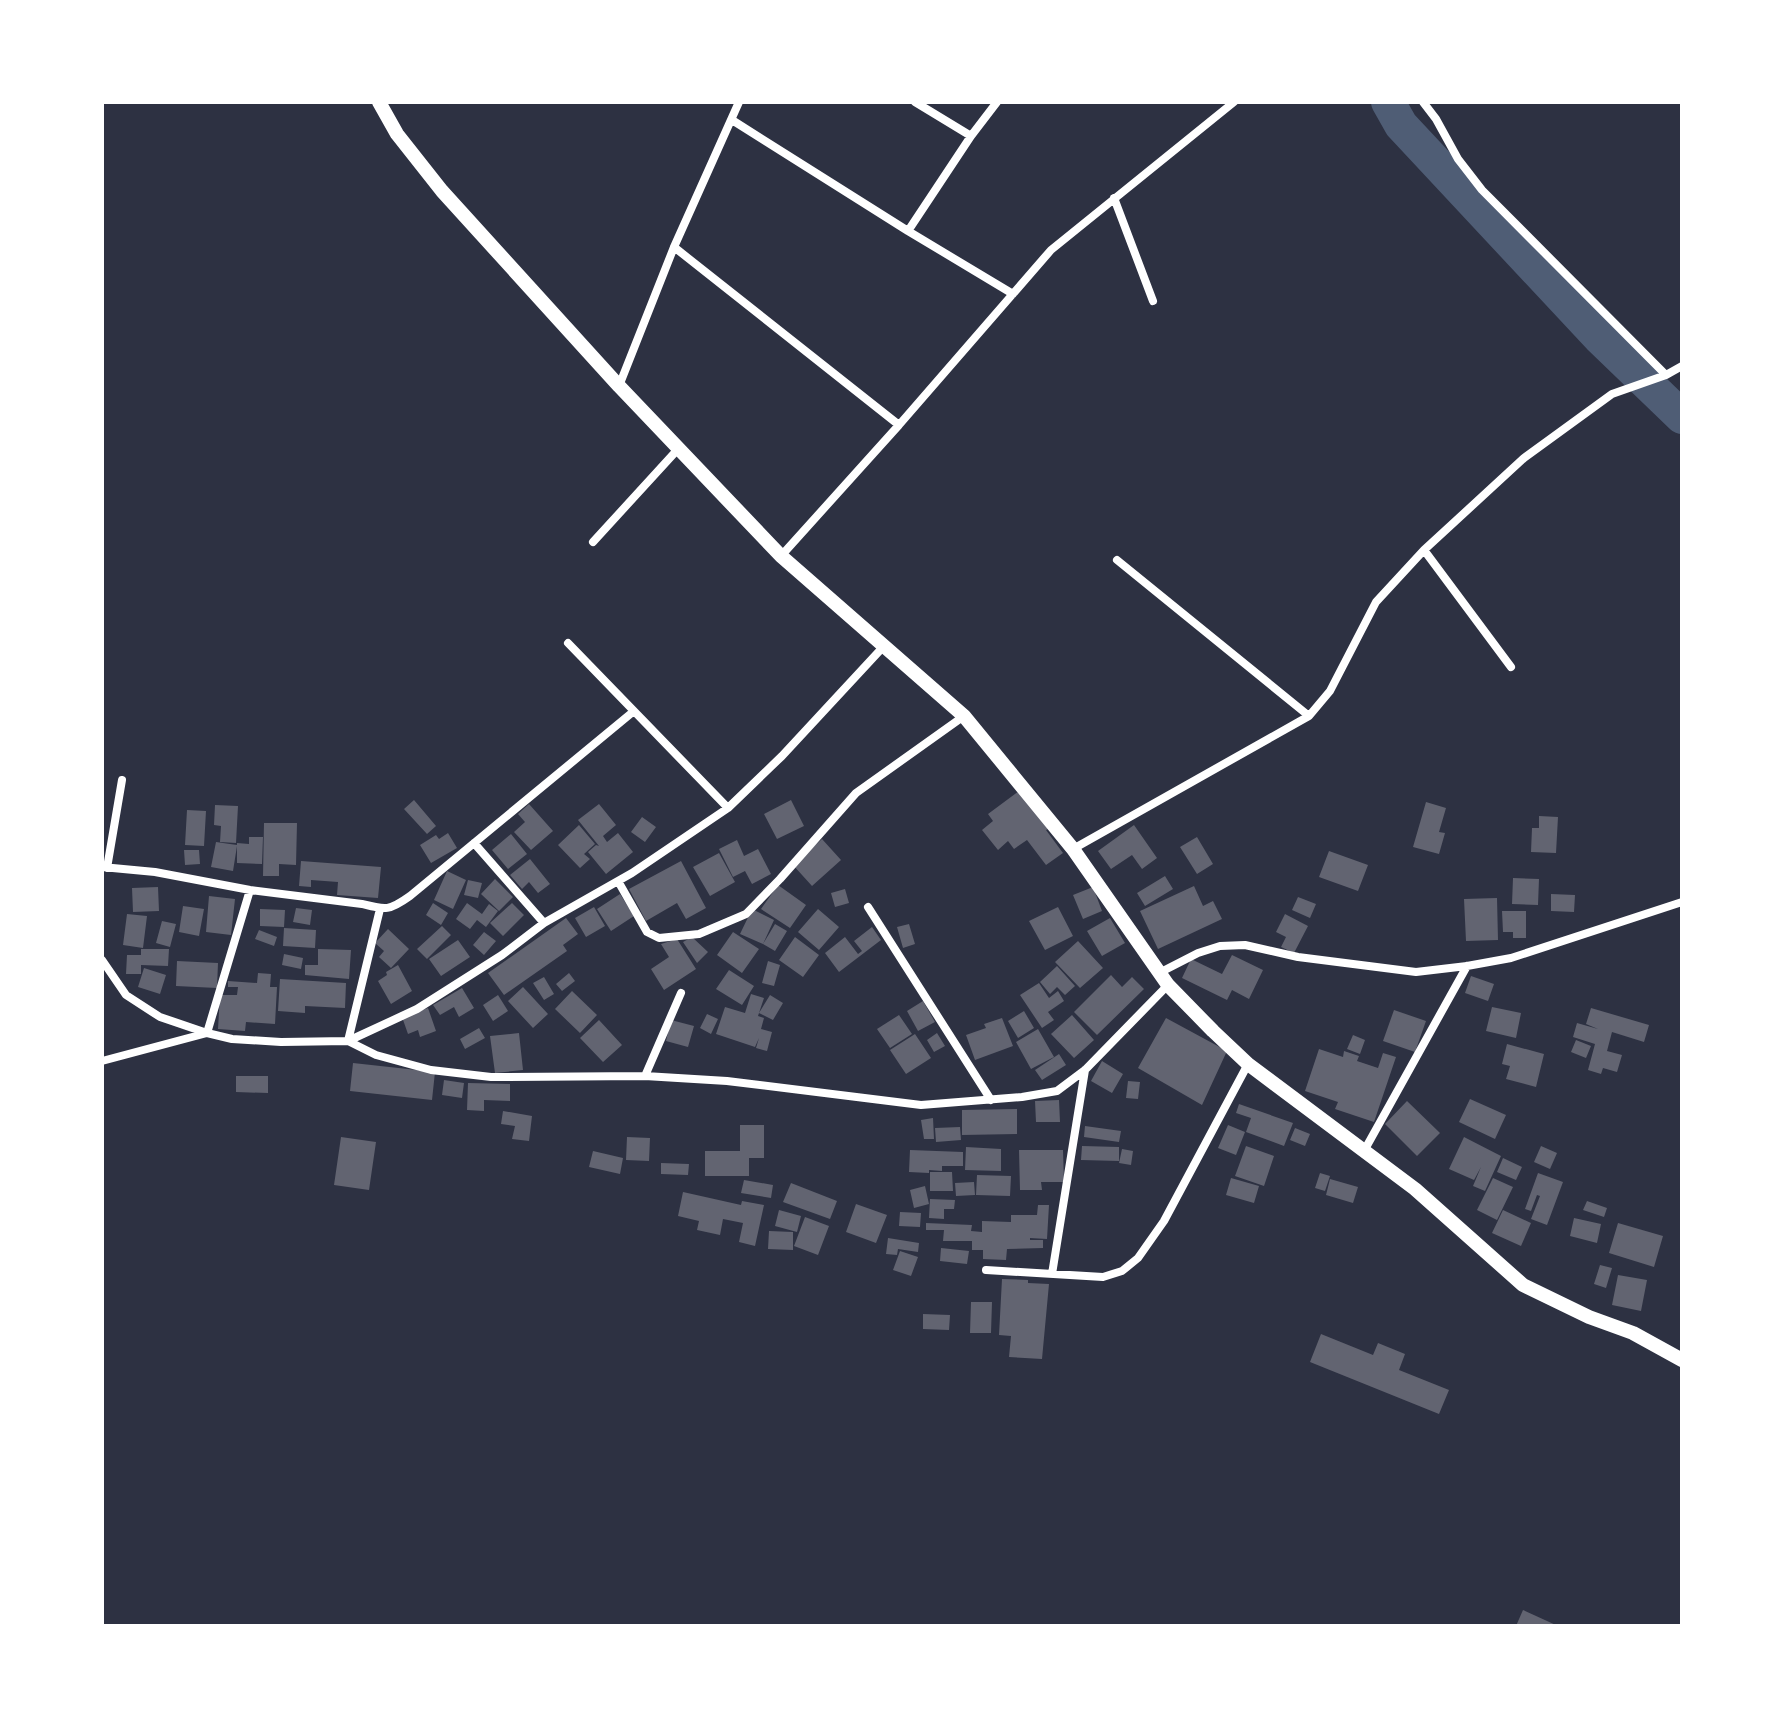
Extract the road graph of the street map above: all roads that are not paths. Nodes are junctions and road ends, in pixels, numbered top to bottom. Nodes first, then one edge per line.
1 (379, 102) edge
2 (739, 102) edge
3 (915, 102) edge
4 (997, 102) edge
5 (1234, 102) edge
6 (1423, 102) edge
7 (732, 120) junction
8 (971, 136) junction
9 (1114, 198) junction
10 (908, 231) junction
11 (674, 247) junction
12 (1013, 294) junction
13 (1153, 301) dead end
14 (1682, 366) edge
15 (1666, 375) junction
16 (619, 386) junction
17 (899, 425) junction
18 (679, 448) junction
19 (593, 542) dead end
20 (1424, 550) junction
21 (781, 556) junction
22 (1117, 560) dead end
23 (568, 643) dead end
24 (884, 646) junction
25 (1511, 667) dead end
26 (634, 711) junction
27 (964, 716) junction
28 (1309, 716) junction
29 (122, 780) dead end
30 (728, 808) junction
31 (474, 843) junction
32 (1073, 849) junction
33 (104, 867) edge
34 (618, 881) junction
35 (250, 890) junction
36 (1682, 902) edge
37 (868, 907) dead end
38 (380, 909) junction
39 (544, 923) junction
40 (102, 960) edge
41 (1467, 966) junction
42 (1164, 979) junction
43 (681, 993) dead end
44 (207, 1033) junction
45 (348, 1041) junction
46 (102, 1061) edge
47 (1248, 1064) junction
48 (1085, 1070) junction
49 (645, 1076) junction
50 (991, 1100) junction
51 (1364, 1151) junction
52 (986, 1270) dead end
53 (1052, 1274) junction
54 (1682, 1360) edge

1 - 16 main road
2 - 7 street
3 - 8 street
4 - 8 street
5 - 9 street
6 - 15 street
7 - 10 street
7 - 11 street
8 - 10 street
9 - 12 street
9 - 13 street
10 - 12 street
11 - 16 street
11 - 17 street
12 - 17 street
14 - 15 street
15 - 20 street
16 - 18 main road
17 - 21 street
18 - 19 street
18 - 21 main road
20 - 25 street
20 - 28 street
21 - 24 main road
22 - 28 street
23 - 26 street
24 - 27 main road
24 - 30 street
26 - 30 street
26 - 31 street
27 - 32 main road
27 - 34 street
28 - 32 street
29 - 33 street
30 - 34 street
31 - 38 street
31 - 39 street
32 - 42 main road
33 - 35 street
34 - 39 street
35 - 38 street
35 - 44 street
36 - 41 street
37 - 50 street
38 - 45 street
39 - 45 street
40 - 44 street
41 - 42 street
41 - 51 street
42 - 47 main road
42 - 48 street
43 - 49 street
44 - 45 street
44 - 46 street
45 - 49 street
47 - 51 main road
47 - 53 street
48 - 50 street
48 - 53 street
49 - 50 street
51 - 54 main road
52 - 53 street

